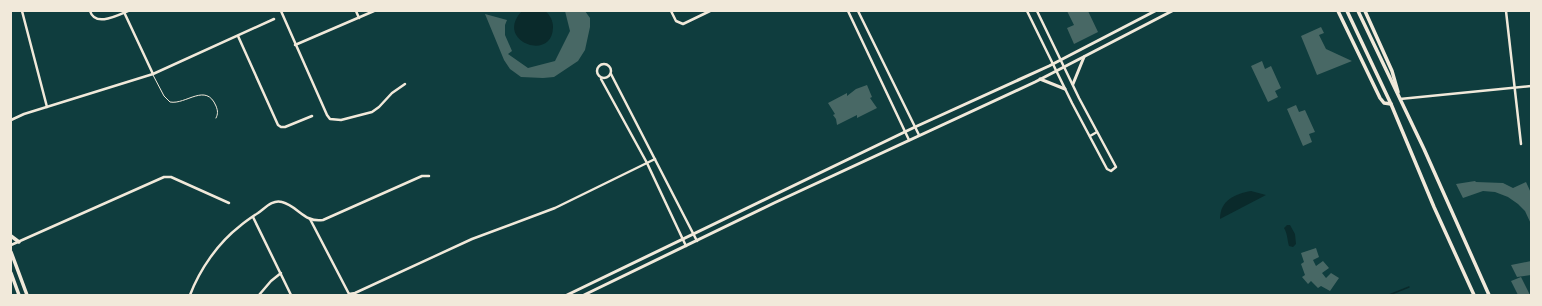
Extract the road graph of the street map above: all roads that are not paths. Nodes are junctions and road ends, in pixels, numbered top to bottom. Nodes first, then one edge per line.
1 (22, 11) edge
2 (90, 11) edge
3 (281, 11) edge
4 (356, 11) edge
5 (374, 11) edge
6 (671, 11) edge
7 (710, 11) edge
8 (848, 11) edge
9 (858, 11) edge
10 (1027, 11) edge
11 (1038, 11) edge
12 (1155, 11) edge
13 (1172, 11) edge
14 (1338, 11) edge
15 (1347, 11) edge
16 (1358, 11) edge
17 (1365, 11) edge
18 (1506, 11) edge
19 (126, 12) edge
20 (359, 18) junction
21 (274, 19) dead end
22 (238, 36) junction
23 (296, 45) junction
24 (1084, 56) junction
25 (1061, 59) junction
26 (1053, 63) junction
27 (1064, 67) junction
28 (1057, 71) junction
29 (153, 74) junction
30 (611, 74) junction
31 (601, 79) junction
32 (1040, 80) junction
33 (405, 84) dead end
34 (1073, 84) junction
35 (1531, 86) edge
36 (1515, 88) junction
37 (1065, 89) junction
38 (1400, 99) junction
39 (1391, 104) junction
40 (47, 107) junction
41 (312, 116) dead end
42 (216, 118) dead end
43 (11, 120) edge
44 (915, 127) junction
45 (906, 132) junction
46 (1097, 132) junction
47 (919, 135) junction
48 (1090, 136) junction
49 (909, 140) junction
50 (1521, 144) dead end
51 (655, 159) junction
52 (647, 163) junction
53 (429, 176) dead end
54 (229, 203) dead end
55 (253, 217) junction
56 (310, 219) junction
57 (694, 234) junction
58 (11, 236) edge
59 (683, 239) junction
60 (698, 241) junction
61 (19, 242) junction
62 (11, 245) edge
63 (687, 246) junction
64 (11, 252) edge
65 (11, 273) edge
66 (281, 273) junction
67 (19, 295) edge
68 (27, 295) edge
69 (190, 295) edge
70 (259, 295) edge
71 (291, 295) edge
72 (567, 295) edge
73 (584, 295) edge
74 (1474, 295) edge
75 (1489, 295) edge

1 - 40 street
2 - 19 street
3 - 23 street
4 - 20 street
5 - 20 street
6 - 7 street
8 - 45 street
9 - 44 street
10 - 26 street
11 - 25 street
12 - 25 street
13 - 24 street
14 - 39 main road
15 - 39 main road
16 - 38 main road
17 - 38 main road
18 - 36 street
19 - 29 street
20 - 23 street
21 - 22 street
22 - 29 street
22 - 41 street
23 - 33 street
24 - 27 street
24 - 34 street
25 - 26 street
25 - 27 street
26 - 28 street
26 - 44 street
27 - 28 street
27 - 34 street
28 - 32 street
28 - 37 street
29 - 40 street
29 - 42 lane
30 - 31 street
30 - 31 street
30 - 51 street
31 - 52 street
32 - 37 street
32 - 47 street
34 - 46 street
35 - 36 street
36 - 38 street
36 - 50 street
37 - 48 street
38 - 75 main road
39 - 74 main road
40 - 43 street
44 - 45 street
44 - 47 street
45 - 49 street
45 - 57 street
46 - 48 street
46 - 48 street
47 - 49 street
49 - 60 street
51 - 52 street
51 - 57 street
52 - 56 street
52 - 59 street
53 - 56 street
54 - 61 street
55 - 56 street
55 - 66 street
55 - 69 street
57 - 59 street
57 - 60 street
58 - 61 main road
59 - 63 street
59 - 72 street
60 - 63 street
61 - 62 street
63 - 73 street
64 - 68 main road
65 - 67 main road
66 - 70 street
66 - 71 street

